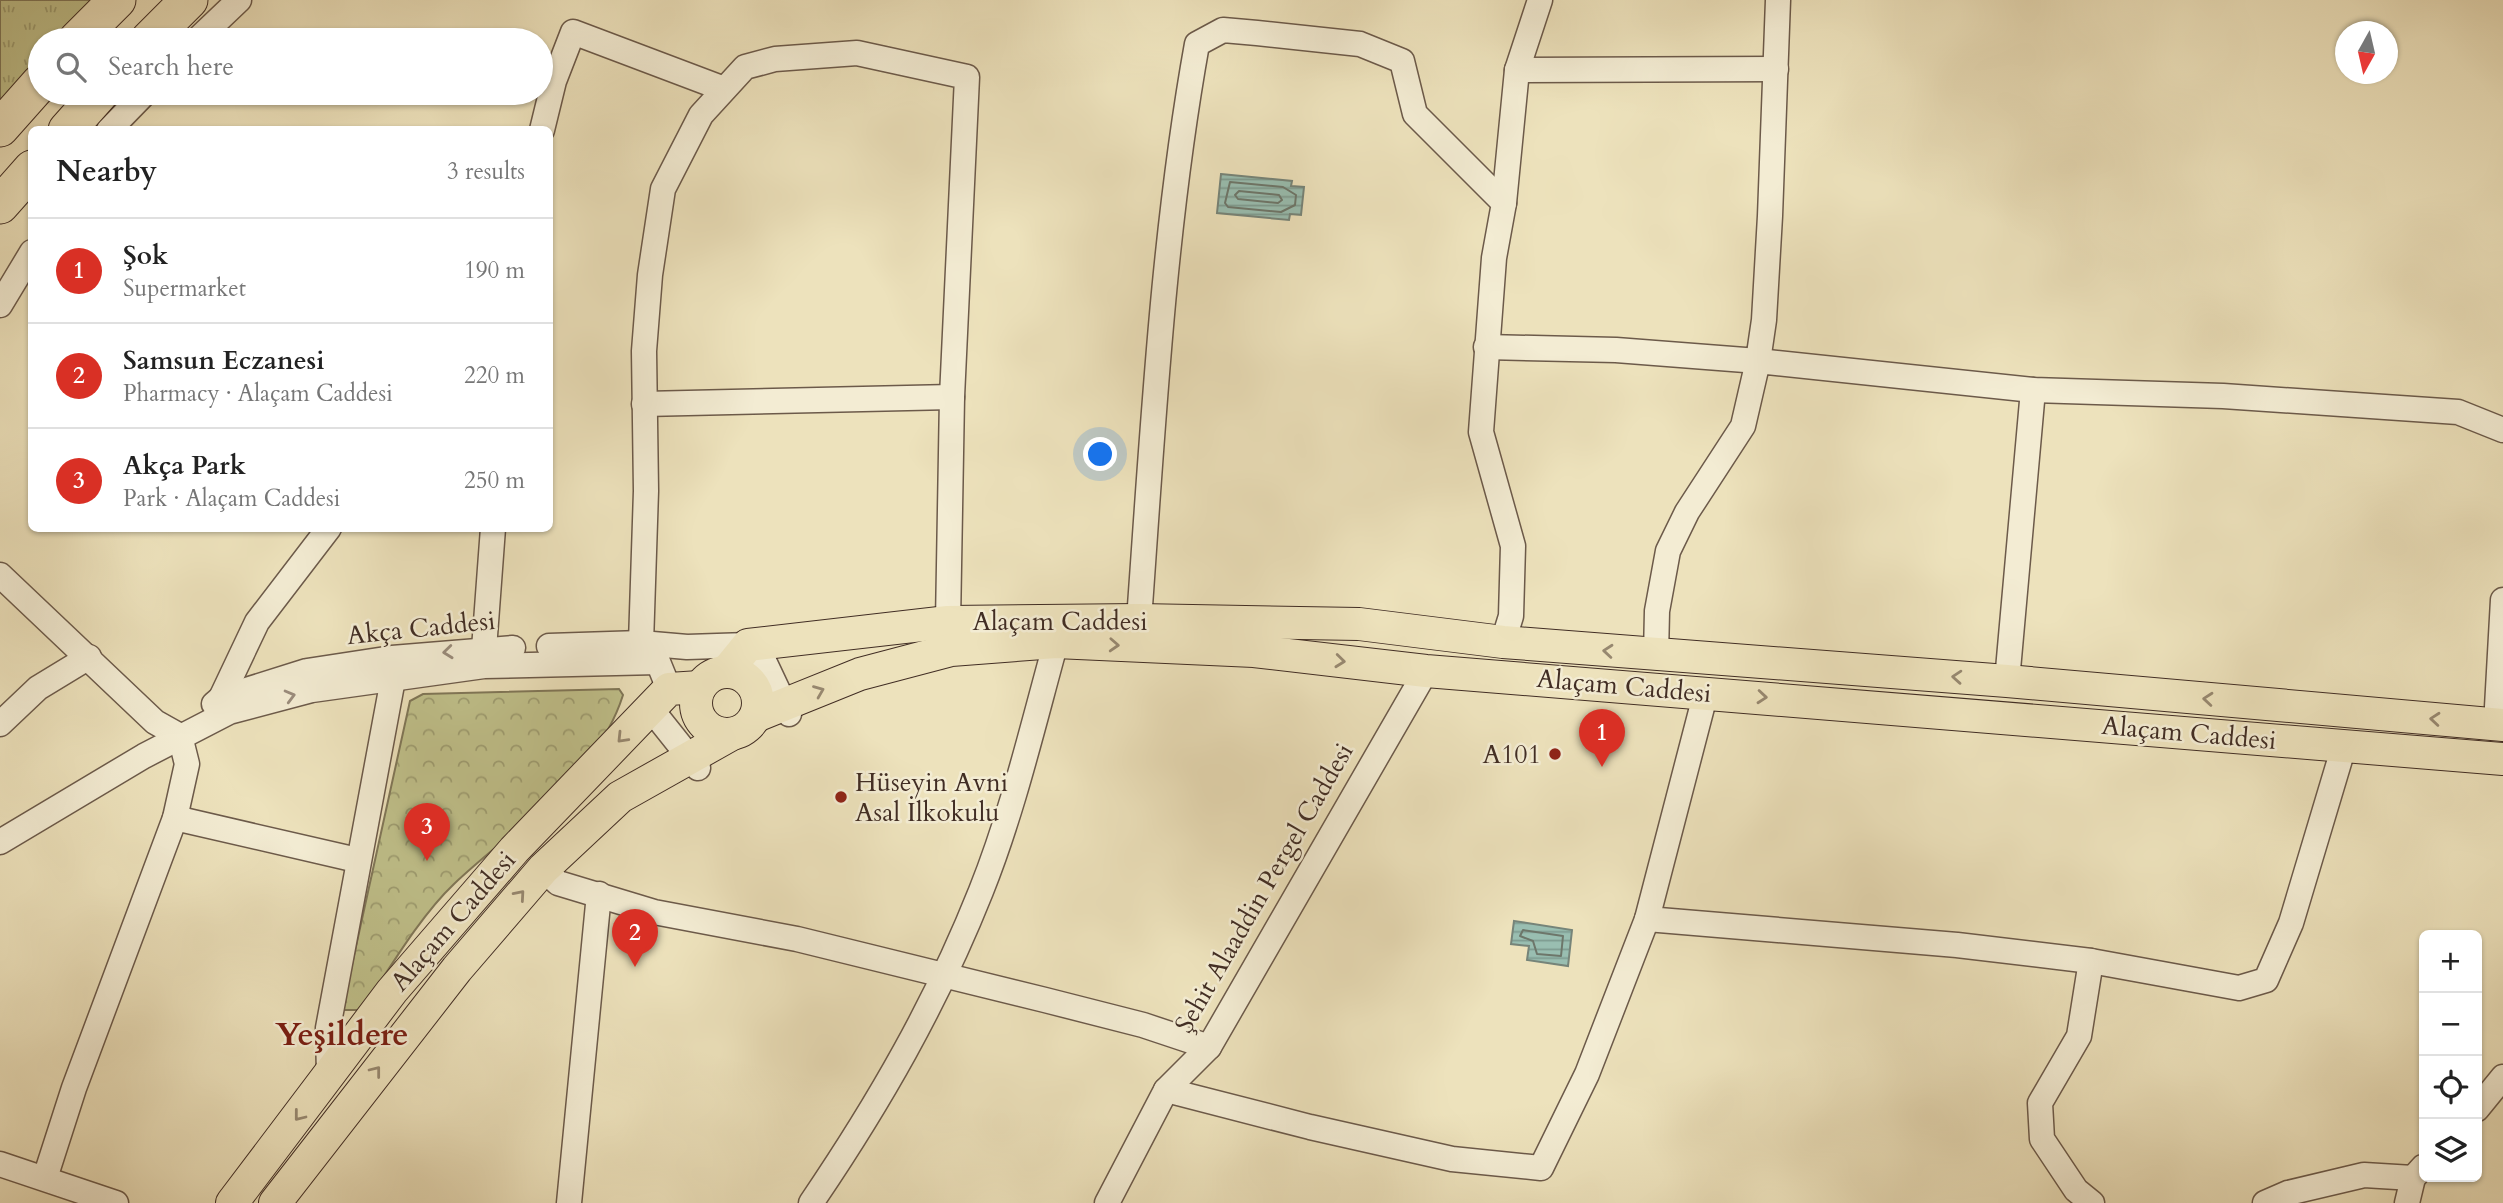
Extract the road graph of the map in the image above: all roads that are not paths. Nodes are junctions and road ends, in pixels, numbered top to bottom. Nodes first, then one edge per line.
1 (117, 0) edge
2 (189, 0) edge
3 (239, 0) edge
4 (1541, 0) edge
5 (1777, 0) edge
6 (89, 28) edge
7 (161, 28) edge
8 (210, 28) edge
9 (1776, 69) junction
10 (1517, 71) junction
11 (553, 85) edge
12 (724, 89) junction
13 (28, 96) edge
14 (89, 105) edge
15 (133, 105) edge
16 (548, 105) edge
17 (71, 126) edge
18 (113, 126) edge
19 (543, 126) edge
20 (0, 128) edge
21 (28, 174) edge
22 (1504, 203) junction
23 (0, 205) edge
24 (28, 258) edge
25 (0, 304) edge
26 (1486, 348) junction
27 (1758, 361) junction
28 (2033, 390) junction
29 (952, 397) junction
30 (644, 404) junction
31 (2503, 430) edge
32 (326, 532) edge
33 (494, 532) edge
34 (1, 575) edge
35 (2503, 600) edge
36 (1139, 620) junction
37 (948, 622) junction
38 (1056, 642) junction
39 (1503, 642) junction
40 (641, 643) junction
41 (752, 644) junction
42 (1657, 655) junction
43 (605, 656) junction
44 (89, 657) junction
45 (484, 657) junction
46 (1426, 671) junction
47 (393, 678) junction
48 (2007, 681) junction
49 (686, 689) junction
50 (1706, 692) junction
51 (221, 698) junction
52 (765, 717) junction
53 (0, 724) edge
54 (2500, 725) edge
55 (180, 736) junction
56 (2344, 746) junction
57 (2503, 759) edge
58 (694, 763) junction
59 (175, 818) junction
60 (0, 842) edge
61 (357, 860) junction
62 (543, 869) junction
63 (599, 894) junction
64 (1647, 919) junction
65 (2091, 961) junction
66 (944, 977) junction
67 (1209, 1047) junction
68 (329, 1077) junction
69 (2503, 1077) edge
70 (1166, 1090) junction
71 (2482, 1103) edge
72 (0, 1164) edge
73 (44, 1178) junction
74 (2415, 1190) edge
75 (116, 1203) edge
76 (232, 1203) edge
77 (275, 1203) edge
78 (569, 1203) edge
79 (811, 1203) edge
80 (1107, 1203) edge
81 (2092, 1203) edge
82 (2265, 1203) edge

1 - 6 highway
2 - 7 highway
3 - 8 street
4 - 10 street
5 - 9 street
9 - 10 street
9 - 27 street
10 - 22 street
11 - 12 street
12 - 29 street
12 - 30 street
13 - 20 highway
14 - 17 highway
15 - 18 street
16 - 19 street
21 - 23 highway
22 - 26 street
22 - 36 street
24 - 25 street
26 - 27 street
26 - 39 street
27 - 28 street
27 - 42 street
28 - 31 street
28 - 48 street
29 - 30 street
29 - 37 street
30 - 40 street
32 - 51 street
33 - 45 street
34 - 44 street
35 - 54 street
36 - 37 main road, Alaçam Caddesi
36 - 39 main road, Alaçam Caddesi
37 - 41 main road, Alaçam Caddesi
38 -> 46 main road, Alaçam Caddesi
52 -> 38 main road, Alaçam Caddesi
38 - 66 street
42 -> 39 main road, Alaçam Caddesi
40 - 41 street, Akça Caddesi
40 - 43 street, Akça Caddesi
41 - 49 main road, Alaçam Caddesi
41 - 52 street
48 -> 42 main road, Alaçam Caddesi
43 - 45 street, Akça Caddesi
43 - 49 street
44 - 53 street
44 - 55 street
45 - 47 street, Akça Caddesi
45 -> 51 street, Akça Caddesi
46 - 50 main road, Alaçam Caddesi
46 - 67 street, Şehit Alaaddin Pergel Caddesi
55 -> 47 street, Akça Caddesi
47 - 61 street
54 -> 48 main road, Alaçam Caddesi
49 - 52 main road
49 - 52 main road
49 - 58 street
49 -> 68 main road, Alaçam Caddesi
50 -> 56 main road, Alaçam Caddesi
50 - 64 street
51 - 55 street, Akça Caddesi
52 - 58 main road, Alaçam Caddesi
55 - 59 street
55 - 60 street, Akça Caddesi
56 - 57 main road, Alaçam Caddesi
56 - 65 street
58 - 62 main road, Alaçam Caddesi
59 - 61 street
59 - 73 street
61 - 68 street
62 - 63 street
77 -> 62 main road, Alaçam Caddesi
63 - 66 street
63 - 78 street
64 - 65 street
64 - 70 street
65 - 81 street
66 - 67 street
66 - 79 street
67 - 70 street, Şehit Alaaddin Pergel Caddesi
68 -> 76 main road, Alaçam Caddesi
69 - 71 street
70 - 80 street, Şehit Alaaddin Pergel Caddesi
72 - 73 street
73 - 75 street
74 - 82 street

